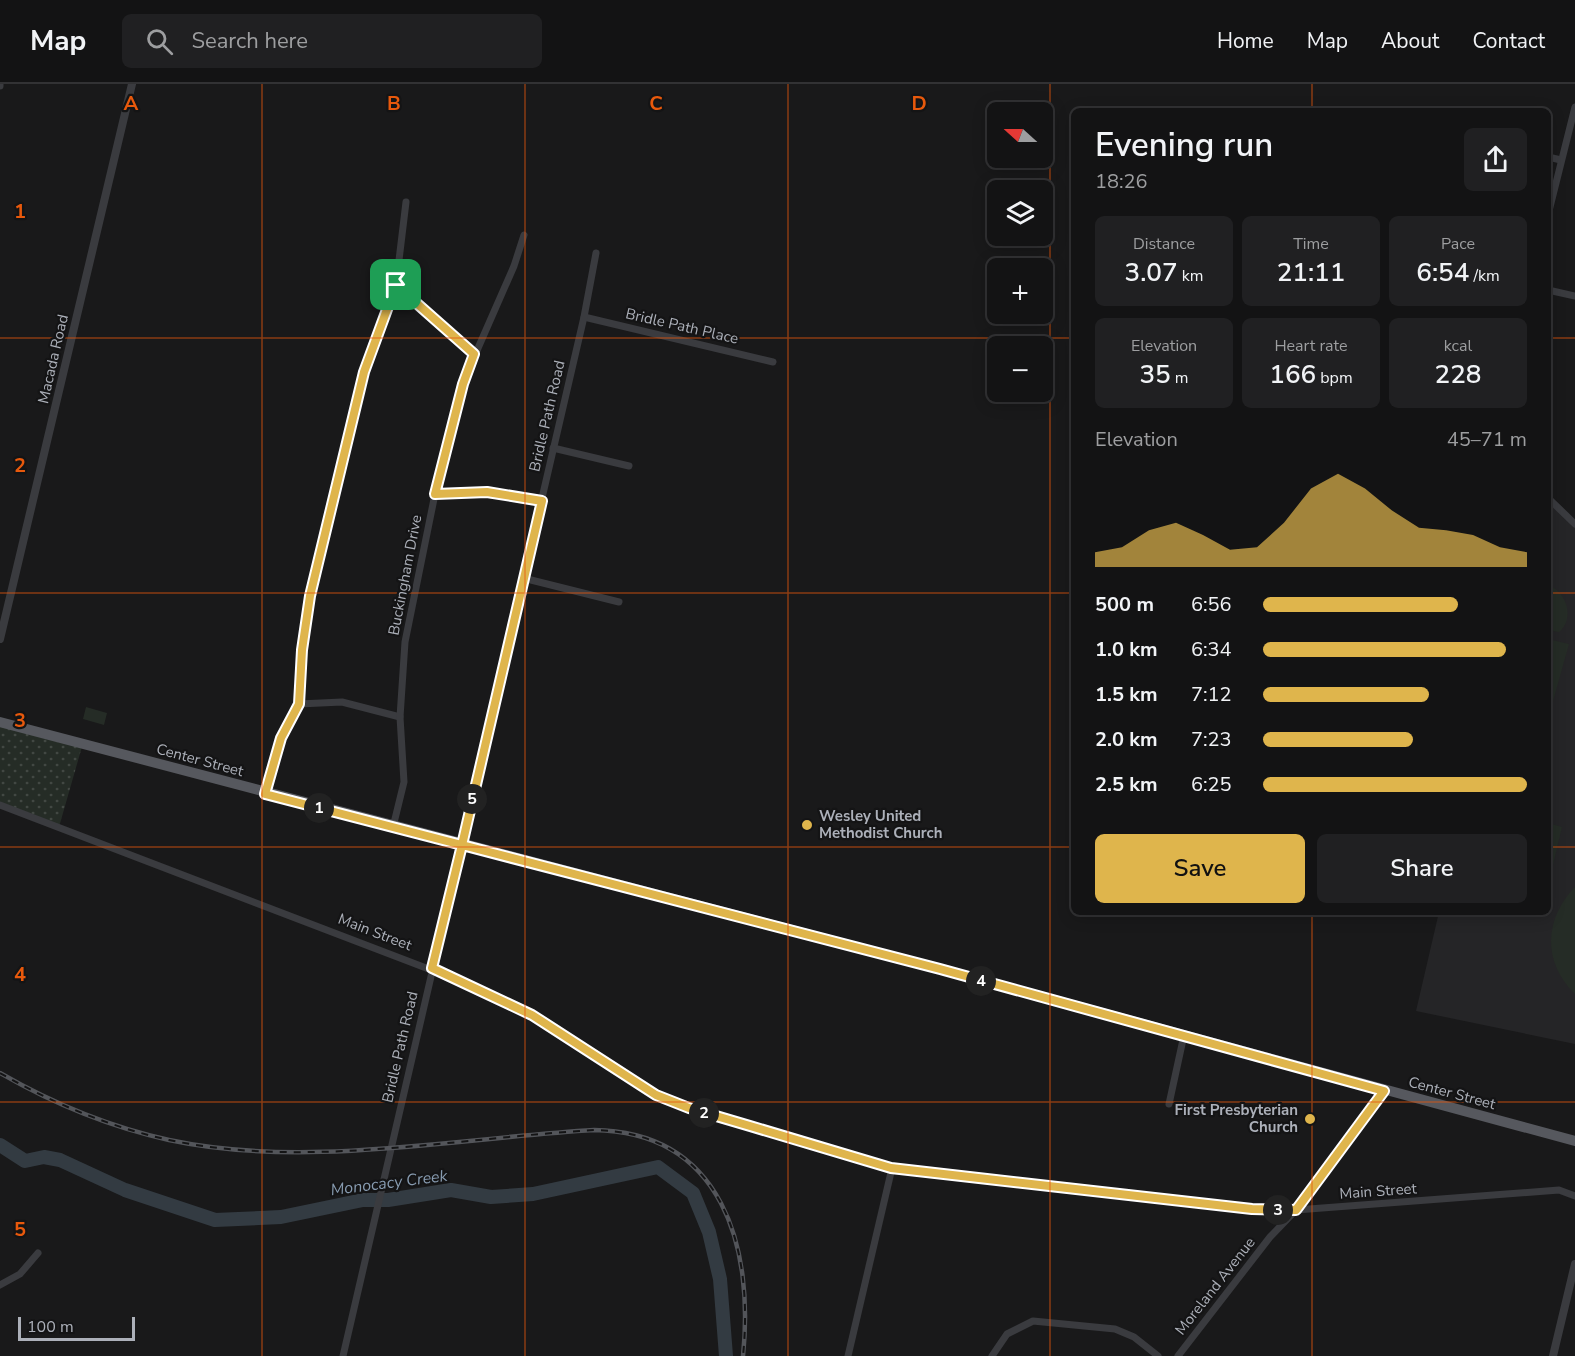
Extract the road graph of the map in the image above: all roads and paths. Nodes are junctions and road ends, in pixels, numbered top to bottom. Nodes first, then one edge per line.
1 (132, 84) edge
2 (1575, 107) edge
3 (1574, 117) edge
4 (1551, 158) edge
5 (1561, 160) junction
6 (406, 202) dead end
7 (1551, 202) edge
8 (524, 235) dead end
9 (596, 253) dead end
10 (396, 285) junction
11 (1551, 291) edge
12 (1575, 296) edge
13 (584, 317) junction
14 (474, 354) junction
15 (773, 362) dead end
16 (553, 448) junction
17 (630, 466) dead end
18 (435, 494) junction
19 (542, 501) junction
20 (1551, 501) edge
21 (1575, 524) edge
22 (523, 578) junction
23 (619, 602) dead end
24 (0, 639) edge
25 (299, 704) junction
26 (400, 717) junction
27 (0, 722) edge
28 (265, 794) junction
29 (0, 804) edge
30 (393, 827) junction
31 (462, 845) junction
32 (432, 968) junction
33 (1184, 1035) junction
34 (1384, 1091) junction
35 (1170, 1104) dead end
36 (1575, 1141) edge
37 (891, 1168) junction
38 (1575, 1196) edge
39 (1296, 1210) junction
40 (38, 1253) dead end
41 (1575, 1264) edge
42 (0, 1285) edge
43 (343, 1356) edge
44 (848, 1356) edge
45 (992, 1356) edge
46 (1158, 1356) edge
47 (1178, 1356) edge
48 (1552, 1356) edge

1 - 24 street, Macada Road
2 - 3 street
3 - 5 street
4 - 5 street
5 - 7 street
6 - 10 street
8 - 14 street, Buckingham Drive
9 - 13 street, Bridle Path Road
10 - 14 street
10 - 25 street
11 - 12 street
13 - 15 street, Bridle Path Place
13 - 16 street, Bridle Path Road
14 - 18 street, Buckingham Drive
16 - 17 street
16 - 19 street, Bridle Path Road
18 - 19 street
18 - 26 street, Buckingham Drive
19 - 22 street, Bridle Path Road
20 - 21 street
22 - 23 street
22 - 31 street, Bridle Path Road
25 - 26 street
25 - 28 street
26 - 30 street, Buckingham Drive
27 - 28 main road, Center Street
28 - 30 main road, Center Street
29 - 32 street, Main Street
30 - 31 main road, Center Street
31 - 32 street, Bridle Path Road
31 - 33 main road, Center Street
32 - 37 street, Main Street
32 - 43 street, Bridle Path Road
33 - 34 main road, Center Street
33 - 35 street
34 - 36 main road, Center Street
34 - 39 street, Moreland Avenue
37 - 39 street, Main Street
37 - 44 street
38 - 39 street, Main Street
39 - 47 street, Moreland Avenue
40 - 42 street
41 - 48 street
45 - 46 street

